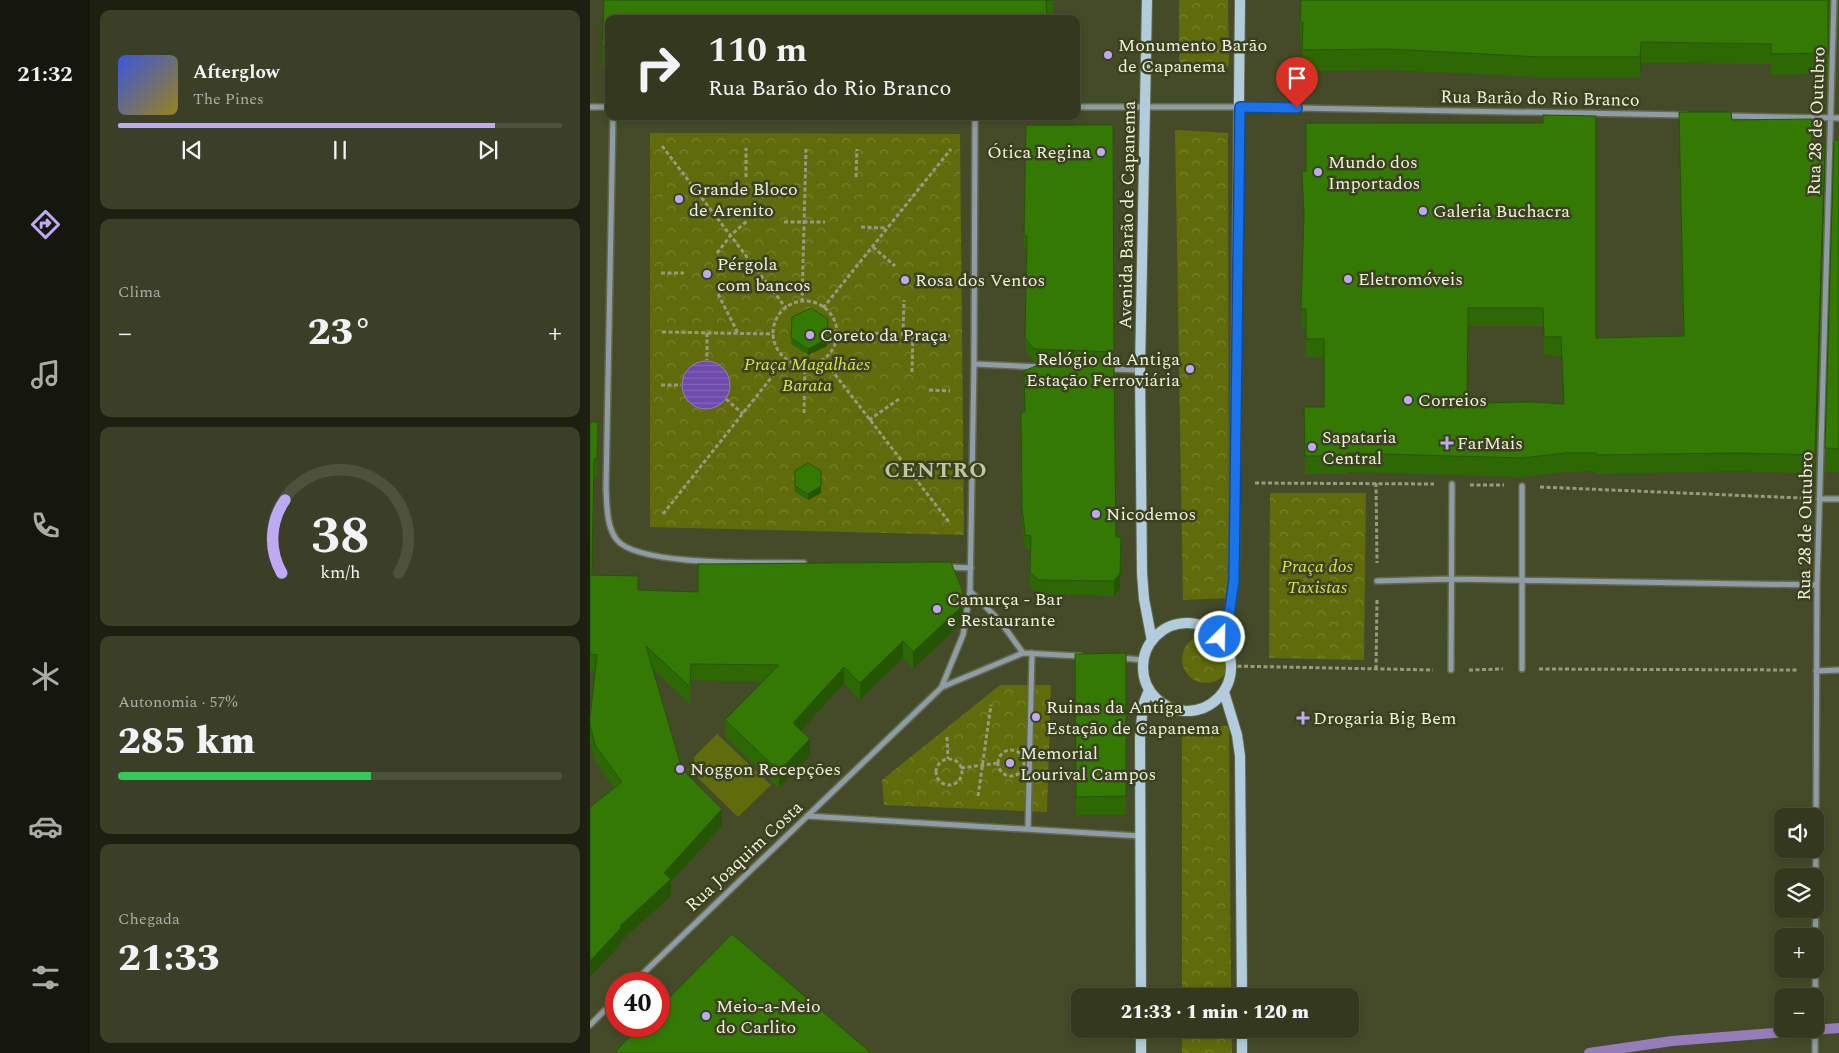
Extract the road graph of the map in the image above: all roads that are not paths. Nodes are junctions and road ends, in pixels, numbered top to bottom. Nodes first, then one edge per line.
1 (1146, 0) edge
2 (1240, 0) edge
3 (1834, 0) edge
4 (590, 107) edge
5 (1080, 107) edge
6 (1146, 107) junction
7 (1240, 107) junction
8 (605, 108) edge
9 (1692, 115) edge
10 (1721, 116) edge
11 (1830, 118) junction
12 (1839, 118) edge
13 (613, 120) edge
14 (975, 120) edge
15 (974, 364) junction
16 (1052, 367) edge
17 (1101, 369) edge
18 (1140, 370) junction
19 (1452, 484) dead end
20 (1522, 486) dead end
21 (1819, 498) junction
22 (1839, 499) edge
23 (814, 564) edge
24 (941, 567) edge
25 (970, 568) junction
26 (1452, 578) junction
27 (1523, 580) junction
28 (1377, 581) dead end
29 (1817, 585) junction
30 (970, 591) junction
31 (1220, 637) junction
32 (1152, 640) junction
33 (1023, 653) junction
34 (1032, 654) junction
35 (1086, 656) edge
36 (1113, 657) edge
37 (1143, 660) junction
38 (1522, 669) dead end
39 (1451, 670) dead end
40 (1816, 670) junction
41 (1839, 670) edge
42 (942, 686) junction
43 (1149, 690) junction
44 (1224, 692) junction
45 (807, 816) junction
46 (1028, 828) junction
47 (1141, 836) junction
48 (644, 972) edge
49 (1141, 988) edge
50 (1242, 988) edge
51 (605, 1010) edge
52 (590, 1025) edge
53 (1141, 1038) edge
54 (1242, 1038) edge
55 (1141, 1053) edge
56 (1242, 1053) edge
57 (1816, 1053) edge

1 - 6 street, Avenida Barão de Capanema
2 - 7 street
3 - 11 street, Rua 28 de Outubro
4 - 8 street
5 - 6 street, Rua Barão do Rio Branco
6 - 7 street, Rua Barão do Rio Branco
6 - 18 street, Avenida Barão de Capanema
7 - 9 street, Rua Barão do Rio Branco
7 - 31 street
10 - 11 street
11 - 12 street
11 - 21 street, Rua 28 de Outubro
13 - 23 street
14 - 15 street
15 - 16 street
15 - 25 street
17 - 18 street
18 - 32 street, Avenida Barão de Capanema
19 - 26 street
20 - 27 street
21 - 22 street
21 - 29 street, Rua 28 de Outubro
24 - 25 street
25 - 30 street
26 - 27 street
26 - 28 street
26 - 39 street
27 - 29 street
27 - 38 street
29 - 40 street, Rua 28 de Outubro
30 - 33 street
30 - 42 street
31 - 32 street
31 - 44 street
32 - 37 street
33 - 34 street, Rua Joaquim Costa
33 - 42 street, Rua Joaquim Costa
34 - 35 street, Rua Joaquim Costa
34 - 46 street
36 - 37 street
37 - 43 street
40 - 41 street
40 - 57 street, Rua 28 de Outubro
42 - 45 street, Rua Joaquim Costa
43 - 44 street
43 - 47 street
44 - 50 street
45 - 46 street
45 - 48 street, Rua Joaquim Costa
46 - 47 street
47 - 49 street
51 - 52 street
53 - 55 street
54 - 56 street

